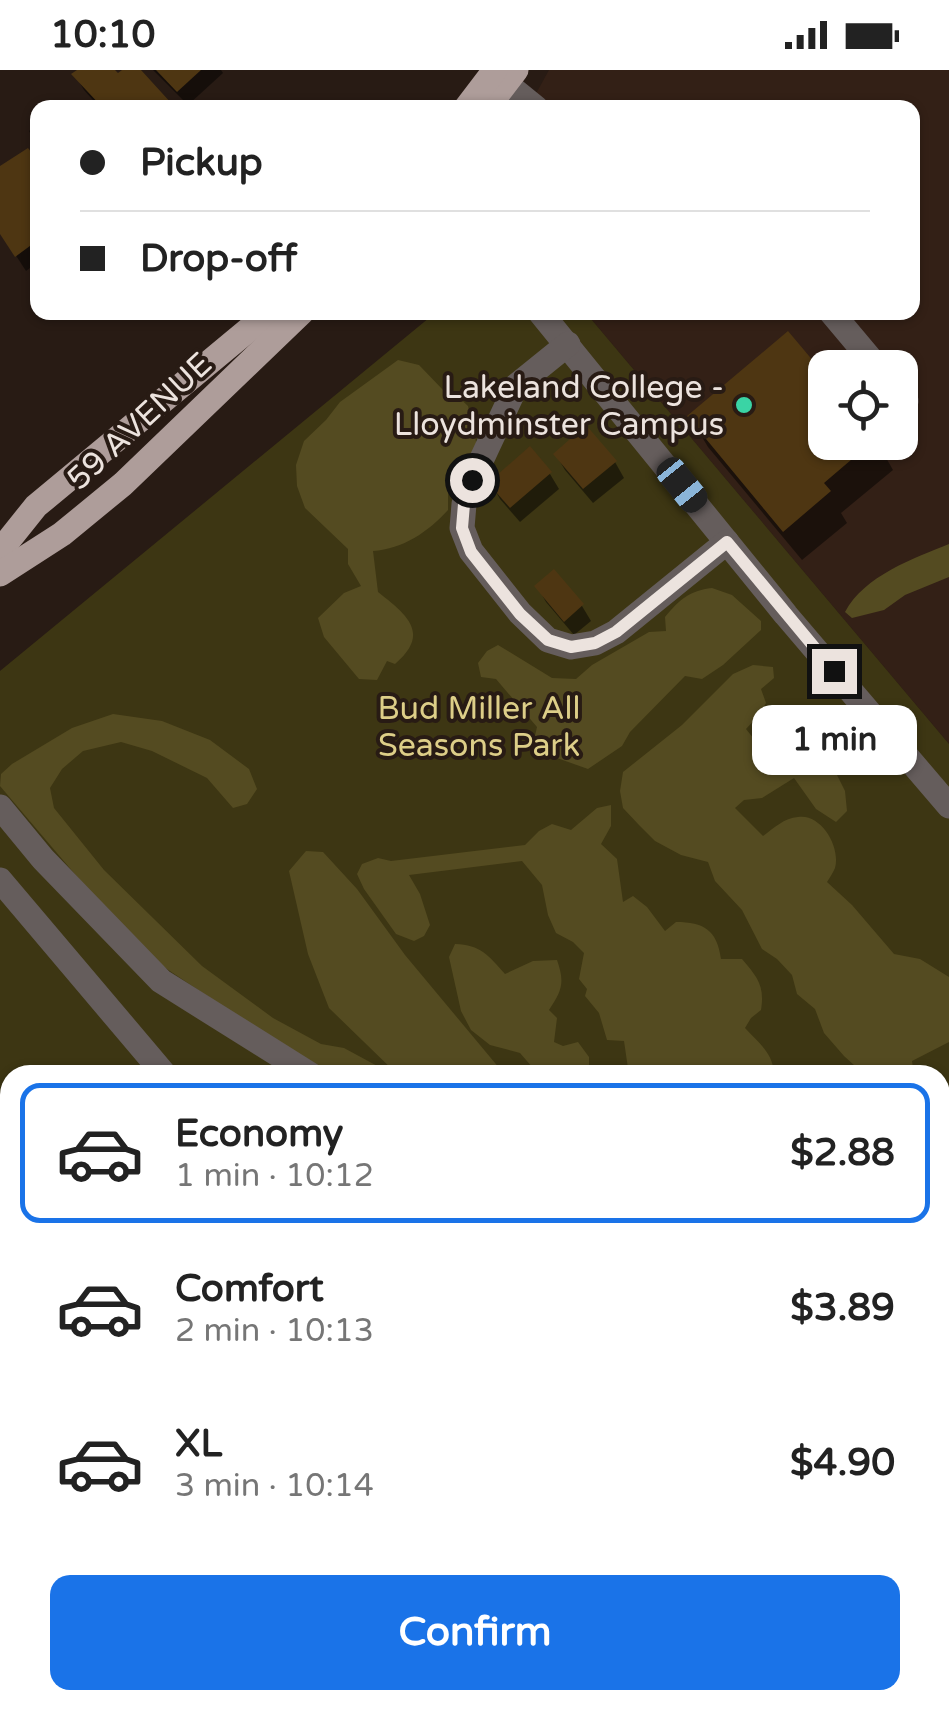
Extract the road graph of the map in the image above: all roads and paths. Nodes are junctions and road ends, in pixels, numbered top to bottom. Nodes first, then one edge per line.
1 (502, 74) edge
2 (474, 100) edge
3 (491, 100) edge
4 (528, 100) edge
5 (260, 320) edge
6 (294, 320) edge
7 (547, 320) edge
8 (838, 320) edge
9 (568, 344) junction
10 (863, 350) edge
11 (727, 542) junction
12 (0, 551) edge
13 (0, 574) edge
14 (0, 806) edge
15 (949, 806) edge
16 (0, 880) edge
17 (156, 1065) edge
18 (295, 1065) edge

1 - 2 main road
1 - 3 main road
1 - 4 lane
5 - 12 main road, 59 AVENUE
6 - 13 main road, 59 AVENUE
7 - 9 lane
8 - 10 lane
9 - 11 lane
9 - 11 lane
11 - 15 lane
14 - 18 lane
16 - 17 lane

